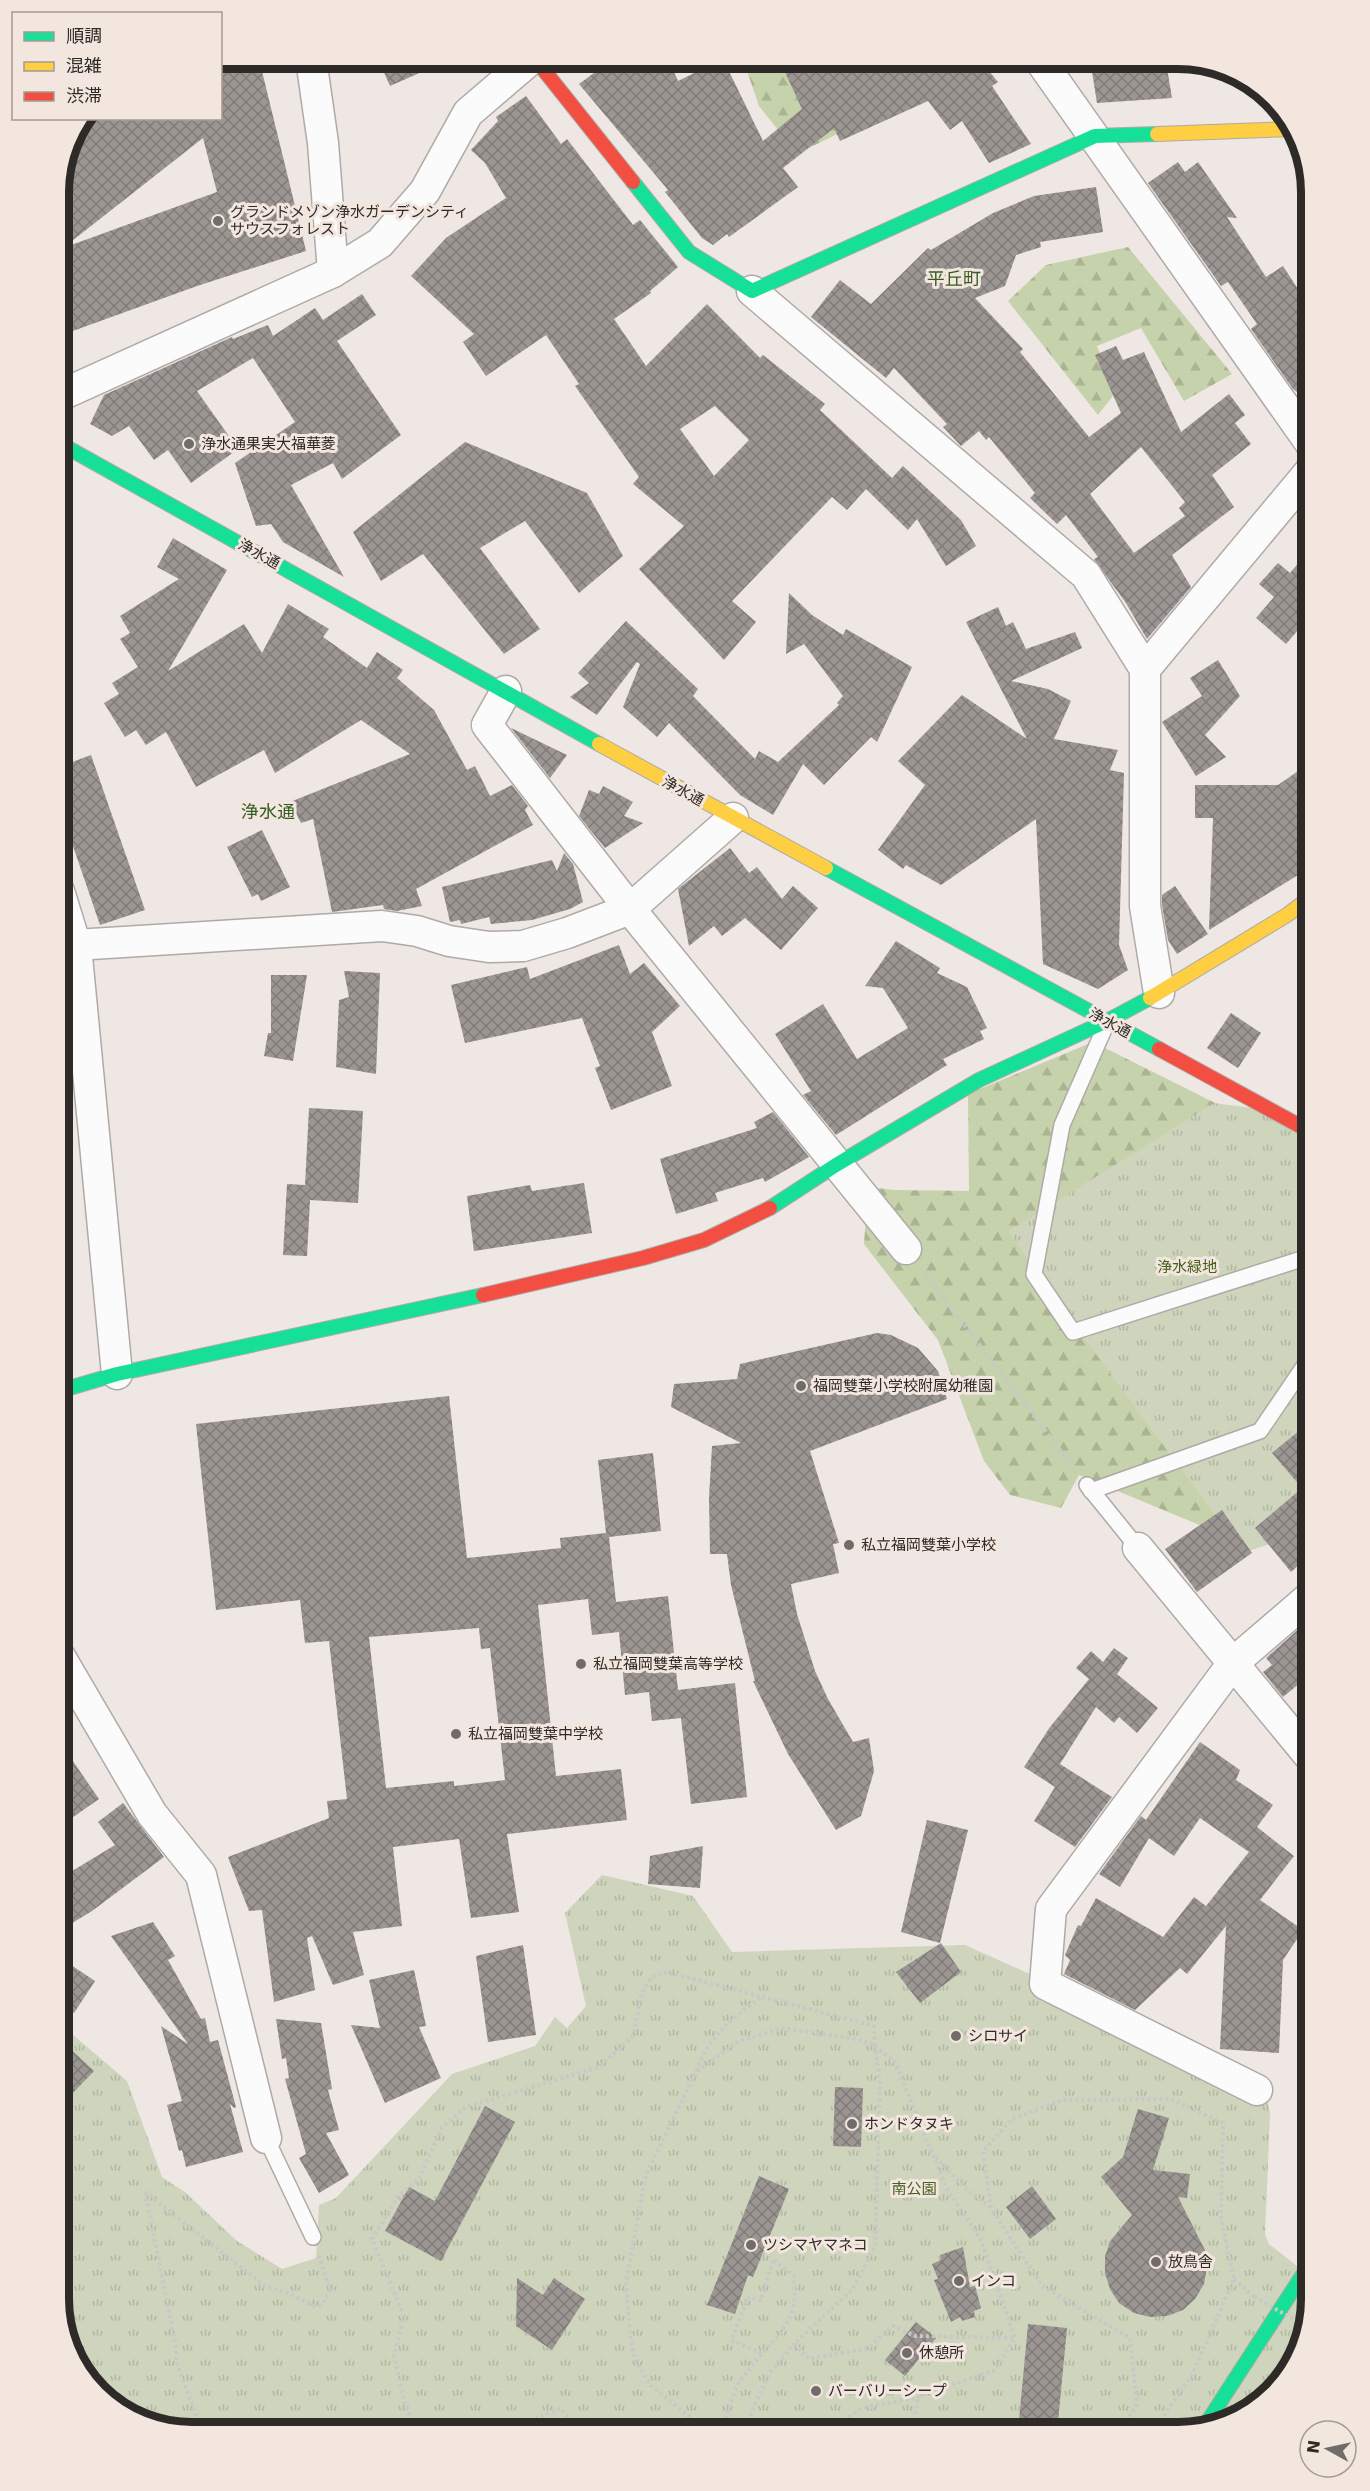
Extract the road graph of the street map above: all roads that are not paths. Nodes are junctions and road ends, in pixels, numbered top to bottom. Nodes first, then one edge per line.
1 (313, 69) edge
2 (519, 69) edge
3 (543, 69) edge
4 (1047, 69) edge
5 (1283, 129) edge
6 (1095, 136) junction
7 (333, 272) junction
8 (752, 291) junction
9 (69, 391) edge
10 (1301, 430) edge
11 (69, 449) edge
12 (1301, 482) edge
13 (1145, 669) junction
14 (506, 691) junction
15 (733, 819) junction
16 (1301, 904) edge
17 (630, 909) junction
18 (69, 946) edge
19 (69, 963) edge
20 (1159, 993) junction
21 (1107, 1021) junction
22 (1301, 1127) edge
23 (836, 1164) junction
24 (906, 1249) road end
25 (1301, 1259) edge
26 (1301, 1371) edge
27 (117, 1374) junction
28 (69, 1388) edge
29 (1138, 1548) joint
30 (1301, 1605) edge
31 (1233, 1663) junction
32 (69, 1672) edge
33 (1301, 1746) edge
34 (1257, 2090) dead end
35 (266, 2138) joint
36 (313, 2237) road end
37 (1301, 2277) edge
38 (1210, 2418) edge

1 - 7 street
2 - 7 street
3 - 8 street
4 - 6 street
5 - 6 street
6 - 8 street
6 - 10 street
7 - 9 street
8 - 13 street
11 - 14 street, 浄水通
12 - 13 street
13 - 20 street
14 - 15 street, 浄水通
14 - 17 street
15 - 17 street
15 - 21 street, 浄水通
16 - 20 street
17 - 18 street
17 - 23 street
19 - 27 street
20 - 21 street
21 - 22 street, 浄水通
21 - 23 street
21 - 25 lane
23 - 24 street
23 - 27 street
26 - 29 lane
27 - 28 street
29 - 31 street
30 - 31 street
31 - 33 street
31 - 34 street
32 - 35 street
35 - 36 lane
37 - 38 street

